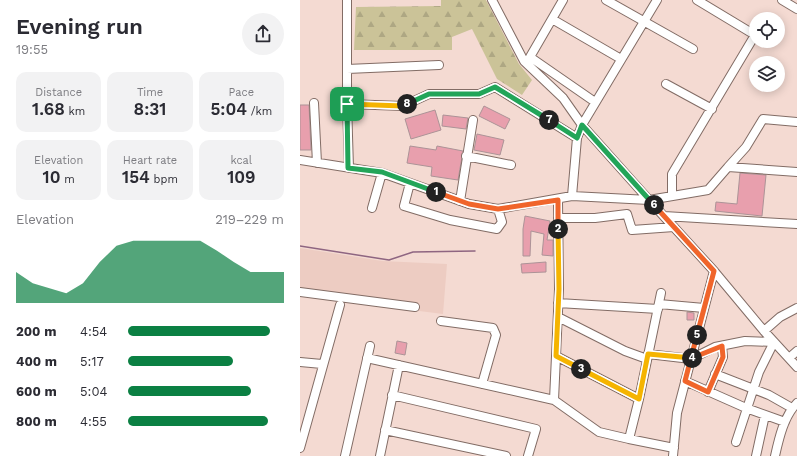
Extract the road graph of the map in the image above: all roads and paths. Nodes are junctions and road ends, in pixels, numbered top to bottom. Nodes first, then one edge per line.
1 (347, 0) edge
2 (492, 0) edge
3 (563, 0) edge
4 (606, 0) edge
5 (657, 0) edge
6 (697, 0) edge
7 (782, 0) edge
8 (710, 3) edge
9 (797, 9) edge
10 (552, 19) junction
11 (644, 22) junction
12 (693, 49) dead end
13 (621, 59) junction
14 (439, 65) dead end
15 (347, 69) junction
16 (666, 84) dead end
17 (314, 102) dead end
18 (595, 102) junction
19 (347, 104) junction
20 (712, 110) junction
21 (473, 120) dead end
22 (797, 122) edge
23 (582, 125) junction
24 (577, 138) junction
25 (466, 156) junction
26 (300, 160) edge
27 (317, 163) junction
28 (511, 165) dead end
29 (728, 167) junction
30 (348, 168) junction
31 (382, 172) junction
32 (797, 172) edge
33 (410, 183) junction
34 (572, 196) junction
35 (672, 196) junction
36 (558, 200) junction
37 (649, 200) junction
38 (460, 201) junction
39 (372, 208) dead end
40 (498, 209) junction
41 (664, 216) junction
42 (558, 218) junction
43 (797, 224) edge
44 (674, 227) junction
45 (714, 271) junction
46 (300, 292) edge
47 (661, 293) dead end
48 (558, 303) junction
49 (340, 305) dead end
50 (658, 306) junction
51 (415, 307) dead end
52 (704, 308) junction
53 (797, 308) edge
54 (558, 316) junction
55 (442, 321) dead end
56 (764, 331) junction
57 (774, 342) junction
58 (370, 346) dead end
59 (722, 346) junction
60 (797, 351) edge
61 (556, 356) junction
62 (648, 357) junction
63 (367, 358) junction
64 (691, 358) junction
65 (789, 358) junction
66 (300, 362) edge
67 (322, 364) junction
68 (398, 365) junction
69 (797, 367) edge
70 (715, 374) junction
71 (685, 381) junction
72 (482, 384) junction
73 (753, 389) junction
74 (708, 392) junction
75 (392, 395) junction
76 (639, 399) junction
77 (554, 400) junction
78 (795, 405) edge
79 (746, 408) junction
80 (765, 416) junction
81 (785, 422) junction
82 (385, 430) junction
83 (629, 439) junction
84 (736, 442) dead end
85 (300, 448) edge
86 (673, 452) edge
87 (488, 454) edge
88 (345, 456) edge
89 (380, 456) edge
90 (506, 456) edge
91 (528, 456) edge
92 (756, 456) edge
93 (775, 456) edge

1 - 15 street
2 - 23 street
3 - 10 street
4 - 11 street
5 - 11 street
6 - 8 street
7 - 9 street
8 - 20 street
10 - 13 street
10 - 18 street
11 - 12 street
11 - 13 street
13 - 18 street
14 - 15 street
15 - 19 street
16 - 20 street
17 - 27 street
18 - 23 street
19 - 24 street
19 - 30 street
20 - 35 street
21 - 25 street
22 - 29 street
23 - 24 street
23 - 37 street
24 - 34 street
25 - 28 street
25 - 38 street
26 - 27 street
27 - 30 street
29 - 32 street
29 - 35 street
30 - 31 street
31 - 33 street
31 - 39 street
33 - 38 street
33 - 40 street
34 - 36 street
34 - 37 street
35 - 37 street
36 - 40 street
36 - 42 street
37 - 41 street
38 - 40 street
41 - 43 street
41 - 44 street
42 - 44 street
42 - 48 street
44 - 45 street
45 - 52 street
45 - 56 street
46 - 51 street
47 - 50 street
48 - 50 street
48 - 54 street
49 - 67 street
50 - 52 street
50 - 62 street
52 - 64 street
53 - 56 street
54 - 61 street
54 - 62 street
55 - 72 street
56 - 57 street
57 - 59 street
57 - 65 street
57 - 73 street
58 - 63 street
59 - 64 street
59 - 70 street
60 - 65 street
61 - 76 street
61 - 77 street
62 - 64 street
62 - 76 street
63 - 68 street
63 - 88 street
64 - 71 street
65 - 69 street
66 - 67 street
67 - 85 street
68 - 72 street
68 - 75 street
70 - 73 street
70 - 74 street
71 - 74 street
71 - 86 street
72 - 77 street
73 - 78 street
73 - 79 street
74 - 79 street
75 - 82 street
75 - 91 street
76 - 83 street
77 - 83 street
78 - 81 street
79 - 80 street
79 - 84 street
80 - 81 street
80 - 92 street
81 - 93 street
82 - 87 street
82 - 89 street
83 - 86 street
87 - 90 street

